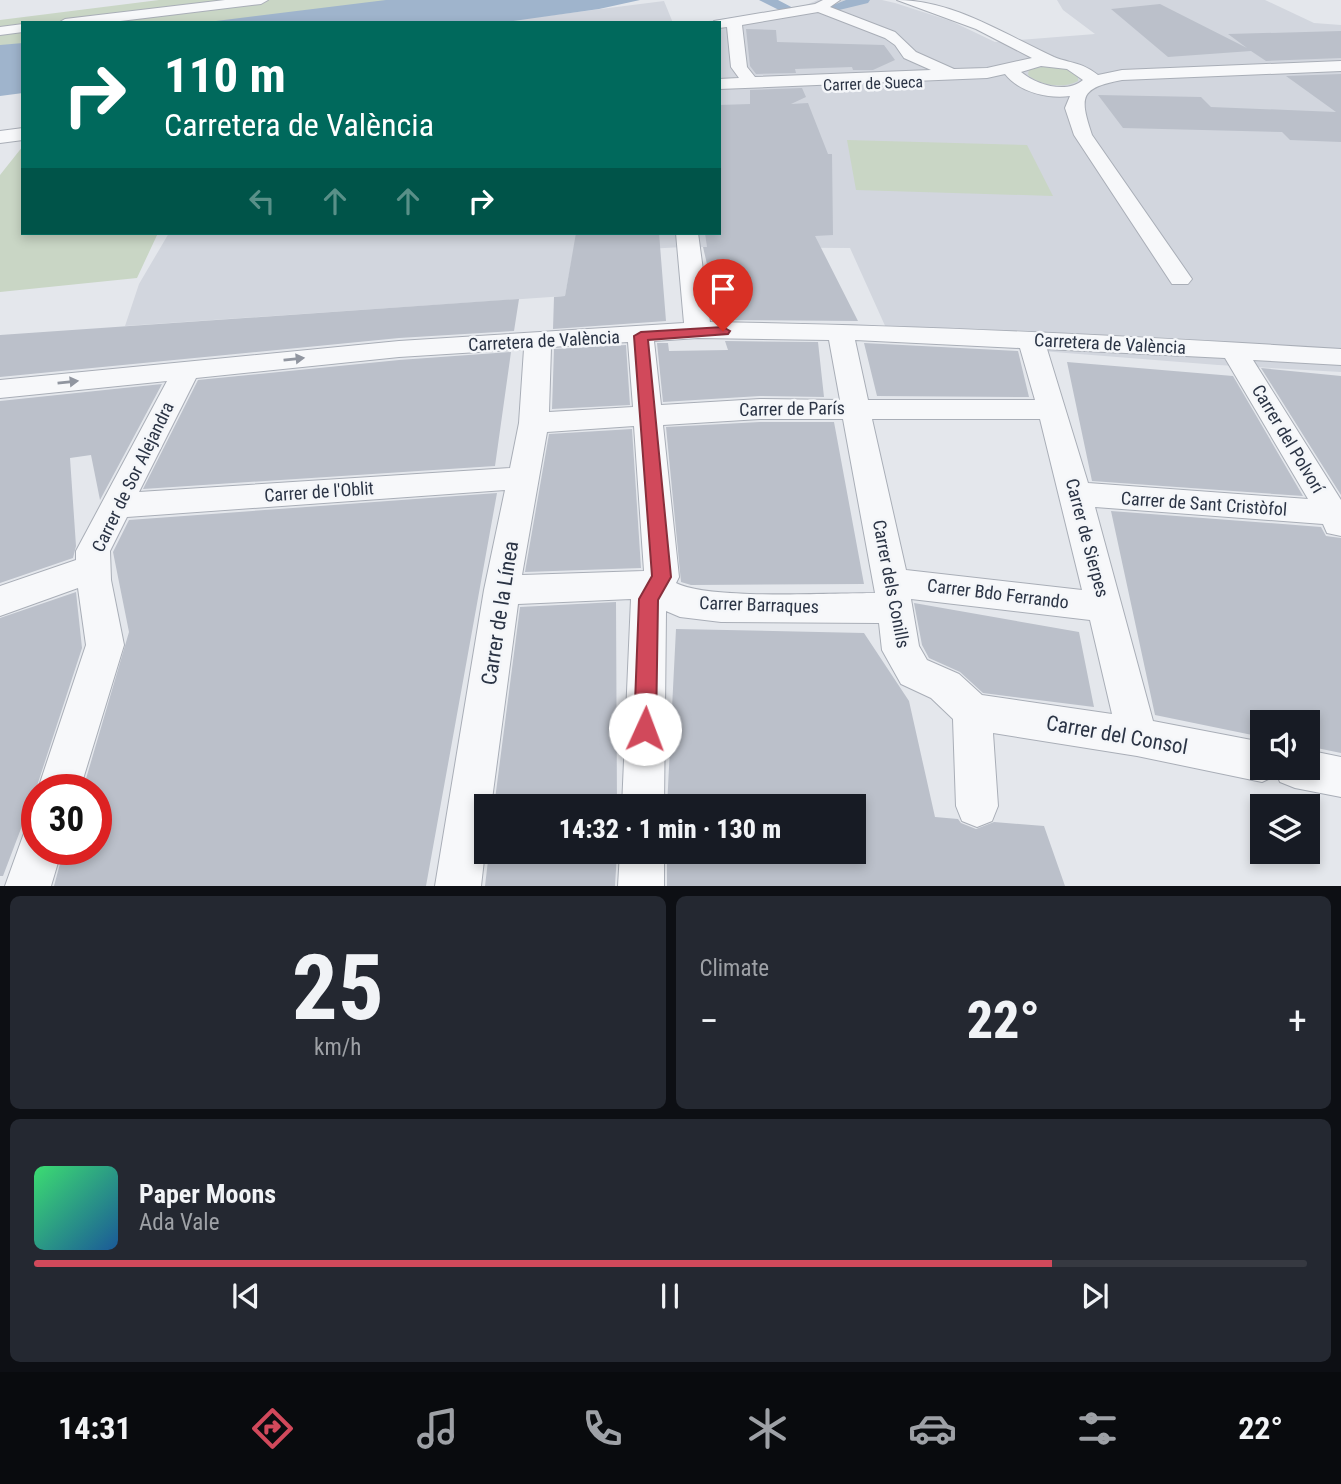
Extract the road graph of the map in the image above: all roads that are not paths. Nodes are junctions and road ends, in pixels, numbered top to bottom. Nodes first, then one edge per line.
1 (261, 0) edge
2 (833, 0) edge
3 (904, 0) edge
4 (819, 8) junction
5 (82, 21) edge
6 (727, 23) edge
7 (21, 28) edge
8 (0, 31) edge
9 (1017, 46) junction
10 (910, 55) junction
11 (1052, 62) junction
12 (1341, 64) edge
13 (1018, 66) junction
14 (1079, 68) junction
15 (959, 75) junction
16 (897, 77) junction
17 (751, 83) junction
18 (1027, 83) junction
19 (721, 87) edge
20 (721, 87) edge
21 (1082, 93) junction
22 (21, 119) edge
23 (0, 122) edge
24 (21, 128) edge
25 (0, 131) edge
26 (21, 134) edge
27 (0, 137) edge
28 (687, 235) edge
29 (1180, 279) dead end
30 (698, 330) junction
31 (840, 332) junction
32 (641, 336) junction
33 (1031, 340) junction
34 (538, 341) junction
35 (1234, 351) junction
36 (1341, 357) edge
37 (186, 370) junction
38 (0, 389) edge
39 (857, 408) junction
40 (1052, 410) junction
41 (647, 415) junction
42 (534, 424) junction
43 (523, 478) junction
44 (1076, 494) junction
45 (115, 506) junction
46 (1336, 520) edge
47 (94, 568) junction
48 (655, 588) junction
49 (502, 590) junction
50 (893, 595) junction
51 (0, 601) edge
52 (1105, 607) junction
53 (972, 712) junction
54 (1137, 737) junction
55 (1250, 760) edge
56 (1320, 773) edge
57 (64, 774) edge
58 (1341, 777) edge
59 (643, 794) edge
60 (977, 806) dead end
61 (642, 864) edge
62 (35, 865) edge
63 (28, 886) edge
64 (458, 886) edge
65 (641, 886) edge

1 - 5 street
2 - 4 street
3 - 9 street
4 - 6 street
4 - 10 street
6 - 17 street
7 - 8 street
9 - 11 street
9 - 13 street
10 - 15 street
10 - 16 street
11 - 13 street, Carrer de Sueca
11 - 14 street
12 - 14 street
12 - 21 street
13 - 15 street, Carrer de Sueca
13 - 18 street
14 - 21 street
15 - 16 street, Carrer de Sueca
16 - 17 street, Carrer de Sueca
17 - 19 street, Carrer de Sueca
18 - 20 street, Carrer de Sueca
18 - 21 street
21 - 29 street
22 - 23 street
24 - 25 street
26 - 27 street
28 - 30 street
30 - 31 street, Carretera de València
30 - 32 street, Carretera de València
31 - 33 street, Carretera de València
31 - 39 street, Carrer dels Conills
32 - 34 street, Carretera de València
32 - 41 street
33 - 35 street, Carretera de València
33 - 40 street, Carrer de Sierpes
37 -> 34 street, Carretera de València
34 - 42 street, Carrer de la Línea
35 - 36 street, Carretera de València
35 - 46 street, Carrer del Polvorí
38 -> 37 street, Carretera de València
37 - 45 street, Carrer de Sor Alejandra
39 - 40 street, Carrer de París
39 - 41 street, Carrer de París
39 - 50 street, Carrer dels Conills
40 - 44 street, Carrer de Sierpes
41 - 42 street, Carrer de París
41 - 48 street
42 - 43 street, Carrer de la Línea
43 - 45 street, Carrer de l'Oblit
43 - 49 street, Carrer de la Línea
44 - 46 street, Carrer de Sant Cristòfol
44 - 52 street, Carrer de Sierpes
45 - 47 street, Carrer de Sor Alejandra
47 - 51 street
47 - 57 street, Carrer de Sor Alejandra
48 - 49 street, Carrer Barraques
48 - 50 street, Carrer Barraques
48 - 59 street
49 - 64 street, Carrer de la Línea
50 - 52 street, Carrer Bdo Ferrando
50 - 53 street, Carrer dels Conills
52 - 54 street, Carrer de Sierpes
53 - 54 street, Carrer del Consol
53 - 60 street
54 - 55 street, Carrer del Consol
56 - 58 street
61 - 65 street
62 - 63 street

